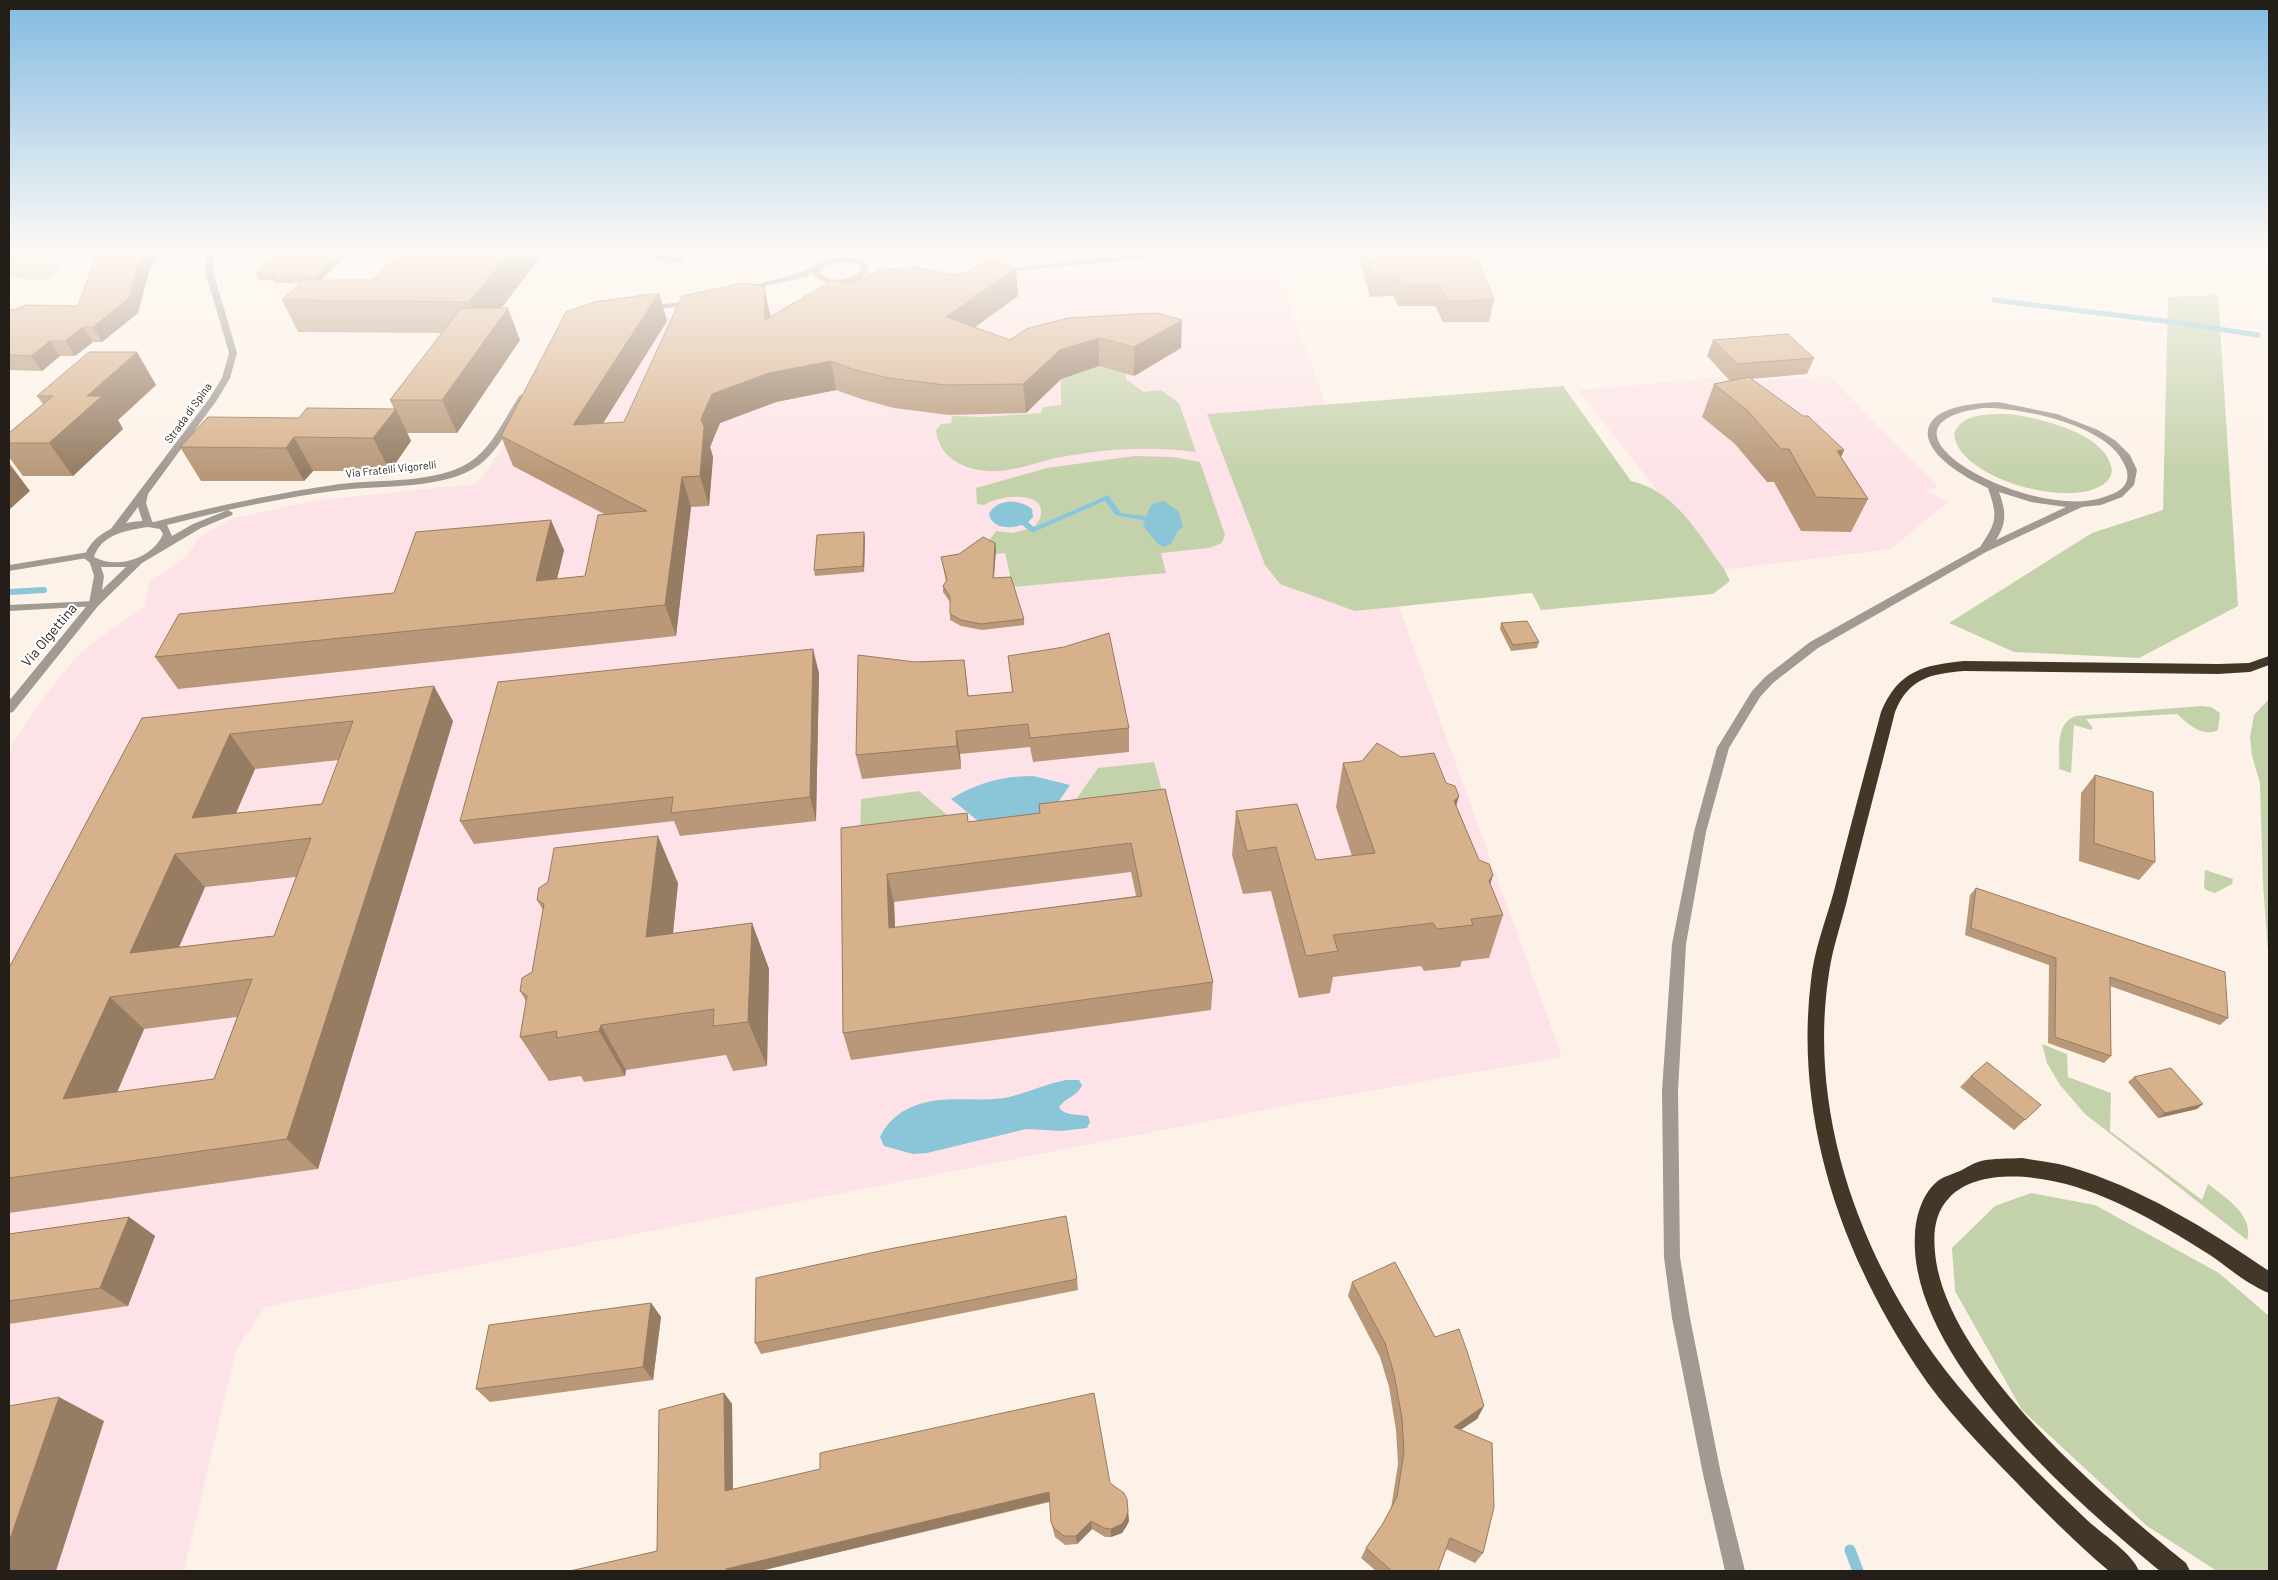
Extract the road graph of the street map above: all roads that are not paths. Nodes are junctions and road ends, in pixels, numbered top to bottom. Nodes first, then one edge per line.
1 (225, 327) edge
2 (530, 387) edge
3 (1992, 486) junction
4 (143, 492) junction
5 (273, 499) junction
6 (2080, 504) junction
7 (152, 525) junction
8 (114, 532) junction
9 (163, 545) junction
10 (1982, 550) junction
11 (92, 559) junction
12 (139, 560) junction
13 (9, 568) edge
14 (94, 604) junction
15 (9, 608) edge
16 (2269, 660) edge
17 (9, 709) edge
18 (2269, 1283) edge
19 (1735, 1571) edge
20 (2127, 1571) edge
21 (2178, 1571) edge

1 - 4 street, Strada di Spina
2 - 5 street, Via Fratelli Vigorelli
3 - 6 street
3 - 6 street
3 - 10 street
4 - 7 street
4 - 8 street, Strada di Spina
5 - 7 street, Via Fratelli Vigorelli
5 - 9 street, Via Fratelli Vigorelli
6 - 10 street
7 - 8 street, Via Fratelli Vigorelli
7 - 9 street
8 - 11 street
9 - 12 street, Via Fratelli Vigorelli
10 - 19 street
11 - 12 street
11 - 13 street
11 - 14 street, Via Olgettina
12 - 14 street, Via Olgettina
14 - 15 street, Via Olgettina
14 - 17 street, Via Olgettina
16 - 20 highway
18 - 21 highway

